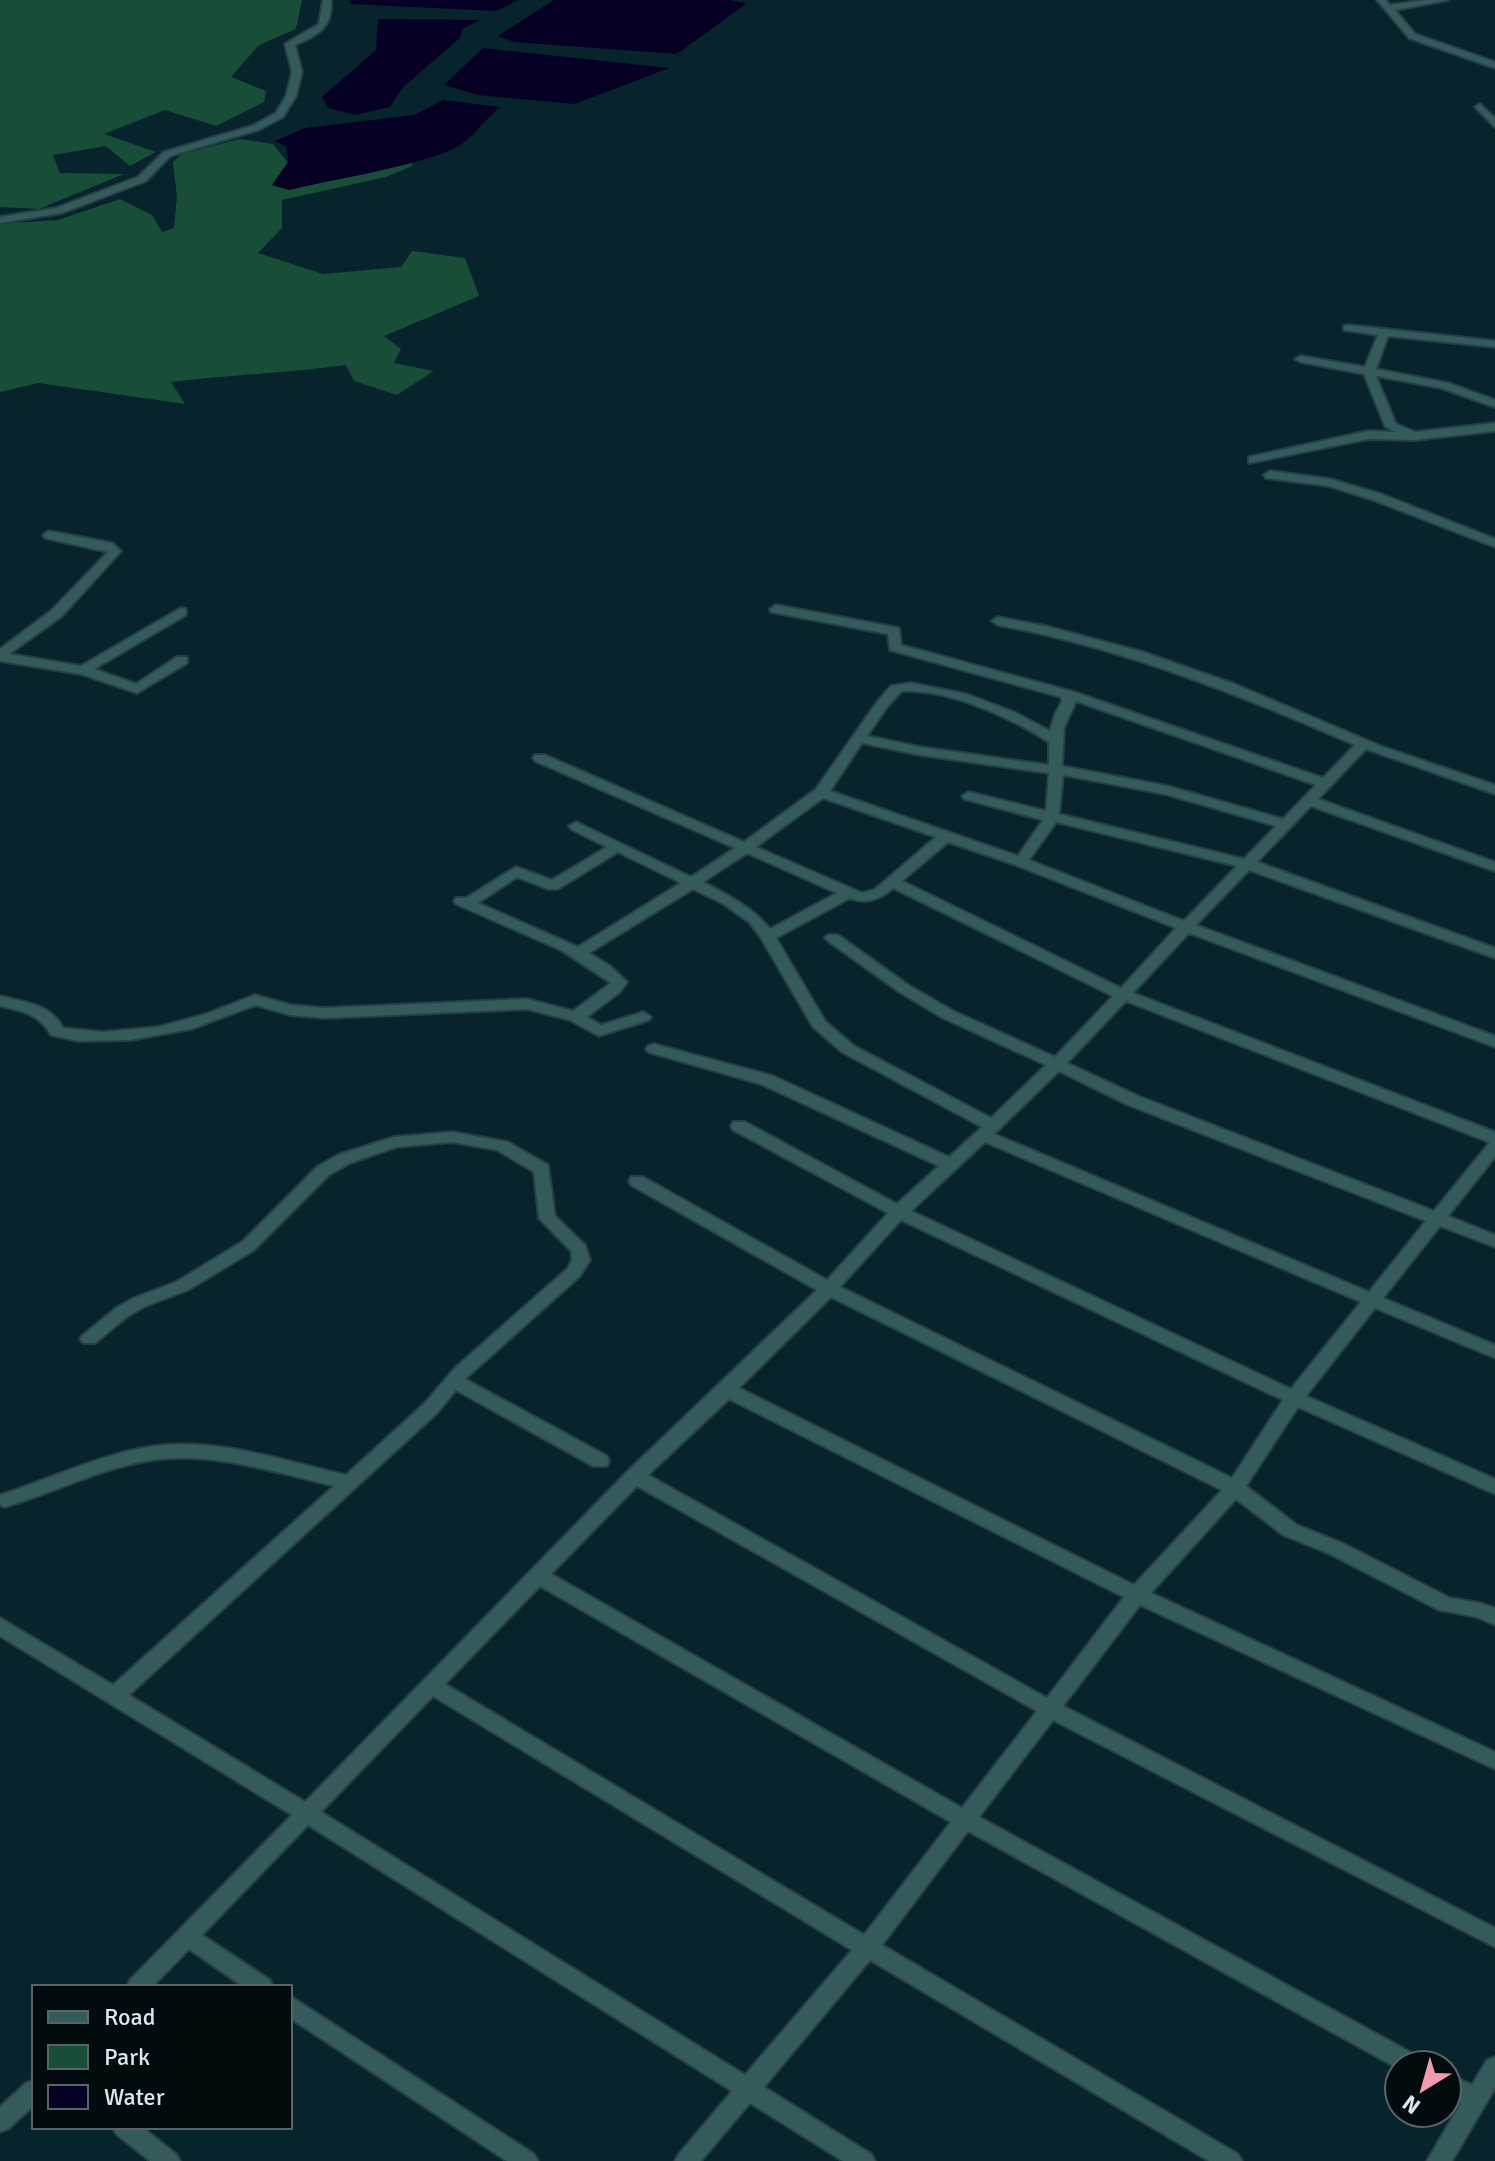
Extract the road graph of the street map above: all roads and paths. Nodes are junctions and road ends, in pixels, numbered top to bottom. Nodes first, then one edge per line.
1 (327, 0) edge
2 (1381, 0) edge
3 (1444, 0) edge
4 (1391, 8) junction
5 (1495, 65) edge
6 (1480, 107) dead end
7 (1495, 124) edge
8 (0, 220) edge
9 (1348, 328) dead end
10 (1384, 332) junction
11 (1495, 344) edge
12 (1301, 359) dead end
13 (1369, 372) junction
14 (1495, 404) edge
15 (1495, 427) edge
16 (1415, 436) junction
17 (1253, 460) dead end
18 (1270, 475) dead end
19 (49, 535) dead end
20 (1495, 543) edge
21 (776, 609) dead end
22 (181, 612) dead end
23 (998, 621) dead end
24 (0, 656) edge
25 (182, 660) dead end
26 (83, 670) junction
27 (1068, 695) junction
28 (861, 739) junction
29 (1056, 740) junction
30 (1364, 743) junction
31 (540, 758) dead end
32 (1055, 770) junction
33 (1324, 783) junction
34 (1495, 790) edge
35 (820, 792) junction
36 (969, 796) dead end
37 (1307, 800) junction
38 (1051, 818) junction
39 (1284, 824) junction
40 (576, 826) dead end
41 (945, 837) junction
42 (618, 846) junction
43 (747, 848) junction
44 (1021, 862) junction
45 (1247, 864) junction
46 (1495, 867) edge
47 (892, 882) junction
48 (693, 883) junction
49 (847, 894) junction
50 (1186, 927) junction
51 (768, 936) junction
52 (833, 938) dead end
53 (1495, 953) edge
54 (576, 954) junction
55 (1123, 995) junction
56 (0, 1001) edge
57 (576, 1017) junction
58 (643, 1017) dead end
59 (1495, 1042) edge
60 (654, 1049) dead end
61 (1057, 1064) junction
62 (739, 1126) dead end
63 (988, 1131) junction
64 (1495, 1138) edge
65 (1495, 1146) edge
66 (951, 1165) junction
67 (637, 1181) dead end
68 (899, 1212) junction
69 (1438, 1217) junction
70 (1495, 1241) edge
71 (829, 1289) junction
72 (1373, 1299) junction
73 (89, 1339) dead end
74 (1495, 1352) edge
75 (453, 1381) junction
76 (727, 1390) junction
77 (1294, 1398) junction
78 (600, 1461) dead end
79 (635, 1476) junction
80 (348, 1482) junction
81 (1495, 1487) edge
82 (1235, 1488) junction
83 (5, 1500) dead end
84 (538, 1576) junction
85 (1137, 1595) junction
86 (1495, 1617) edge
87 (0, 1626) edge
88 (431, 1685) junction
89 (114, 1696) junction
90 (1050, 1709) junction
91 (1495, 1761) edge
92 (308, 1814) junction
93 (966, 1820) junction
94 (188, 1937) junction
95 (1495, 1938) edge
96 (867, 1948) junction
97 (140, 1985) edge
98 (259, 1985) edge
99 (292, 2007) edge
100 (1384, 2049) edge
101 (1495, 2067) edge
102 (746, 2091) junction
103 (32, 2092) edge
104 (1463, 2092) edge
105 (1477, 2100) junction
106 (0, 2122) edge
107 (127, 2129) edge
108 (168, 2161) edge
109 (526, 2161) edge
110 (687, 2161) edge
111 (863, 2161) edge
112 (1230, 2161) edge
113 (1439, 2161) edge

1 - 8 street
2 - 4 street
3 - 4 street
4 - 5 street
6 - 7 street
9 - 10 street
10 - 11 street
10 - 13 street
12 - 13 street
13 - 14 street
13 - 16 street
15 - 16 street
16 - 17 street
18 - 20 street
19 - 24 street
21 - 27 street
22 - 26 street
23 - 30 street
24 - 26 street
25 - 26 street
27 - 29 street
27 - 33 street
28 - 29 street
28 - 32 street
28 - 35 street
29 - 32 street
30 - 33 street
30 - 34 street
31 - 43 street
32 - 38 street
32 - 39 street
33 - 37 street
35 - 41 street
35 - 43 street
36 - 38 street
37 - 39 street
37 - 46 street
38 - 44 street
38 - 45 street
39 - 45 street
40 - 42 street
41 - 44 street
41 - 47 street
42 - 48 street
42 - 54 street
43 - 48 street
43 - 49 street
44 - 50 street
45 - 50 street
45 - 53 street
47 - 49 street
47 - 55 street
48 - 51 street
48 - 54 street
49 - 51 street
50 - 55 street
50 - 59 street
51 - 63 street
52 - 61 street
54 - 57 street
55 - 61 street
55 - 64 street
56 - 57 street
57 - 58 street
60 - 66 street
61 - 63 street
61 - 69 street
62 - 68 street
63 - 66 street
63 - 72 street
65 - 69 street
66 - 68 street
67 - 71 street
68 - 71 street
68 - 77 street
69 - 70 street
69 - 72 street
71 - 76 street
71 - 82 street
72 - 74 street
72 - 77 street
73 - 75 street
75 - 78 street
75 - 80 street
76 - 79 street
76 - 85 street
77 - 81 street
77 - 82 street
79 - 84 street
79 - 90 street
80 - 83 street
80 - 89 street
82 - 85 street
82 - 86 street
84 - 88 street
84 - 93 street
85 - 90 street
85 - 91 street
87 - 89 street
88 - 92 street
88 - 96 street
89 - 92 street
90 - 93 street
90 - 95 street
92 - 94 street
92 - 102 street
93 - 96 street
93 - 100 street
94 - 97 street
94 - 98 street
96 - 102 street
96 - 112 street
99 - 109 street
101 - 105 street
102 - 110 street
102 - 111 street
103 - 106 street
104 - 105 street
105 - 113 street
107 - 108 street

